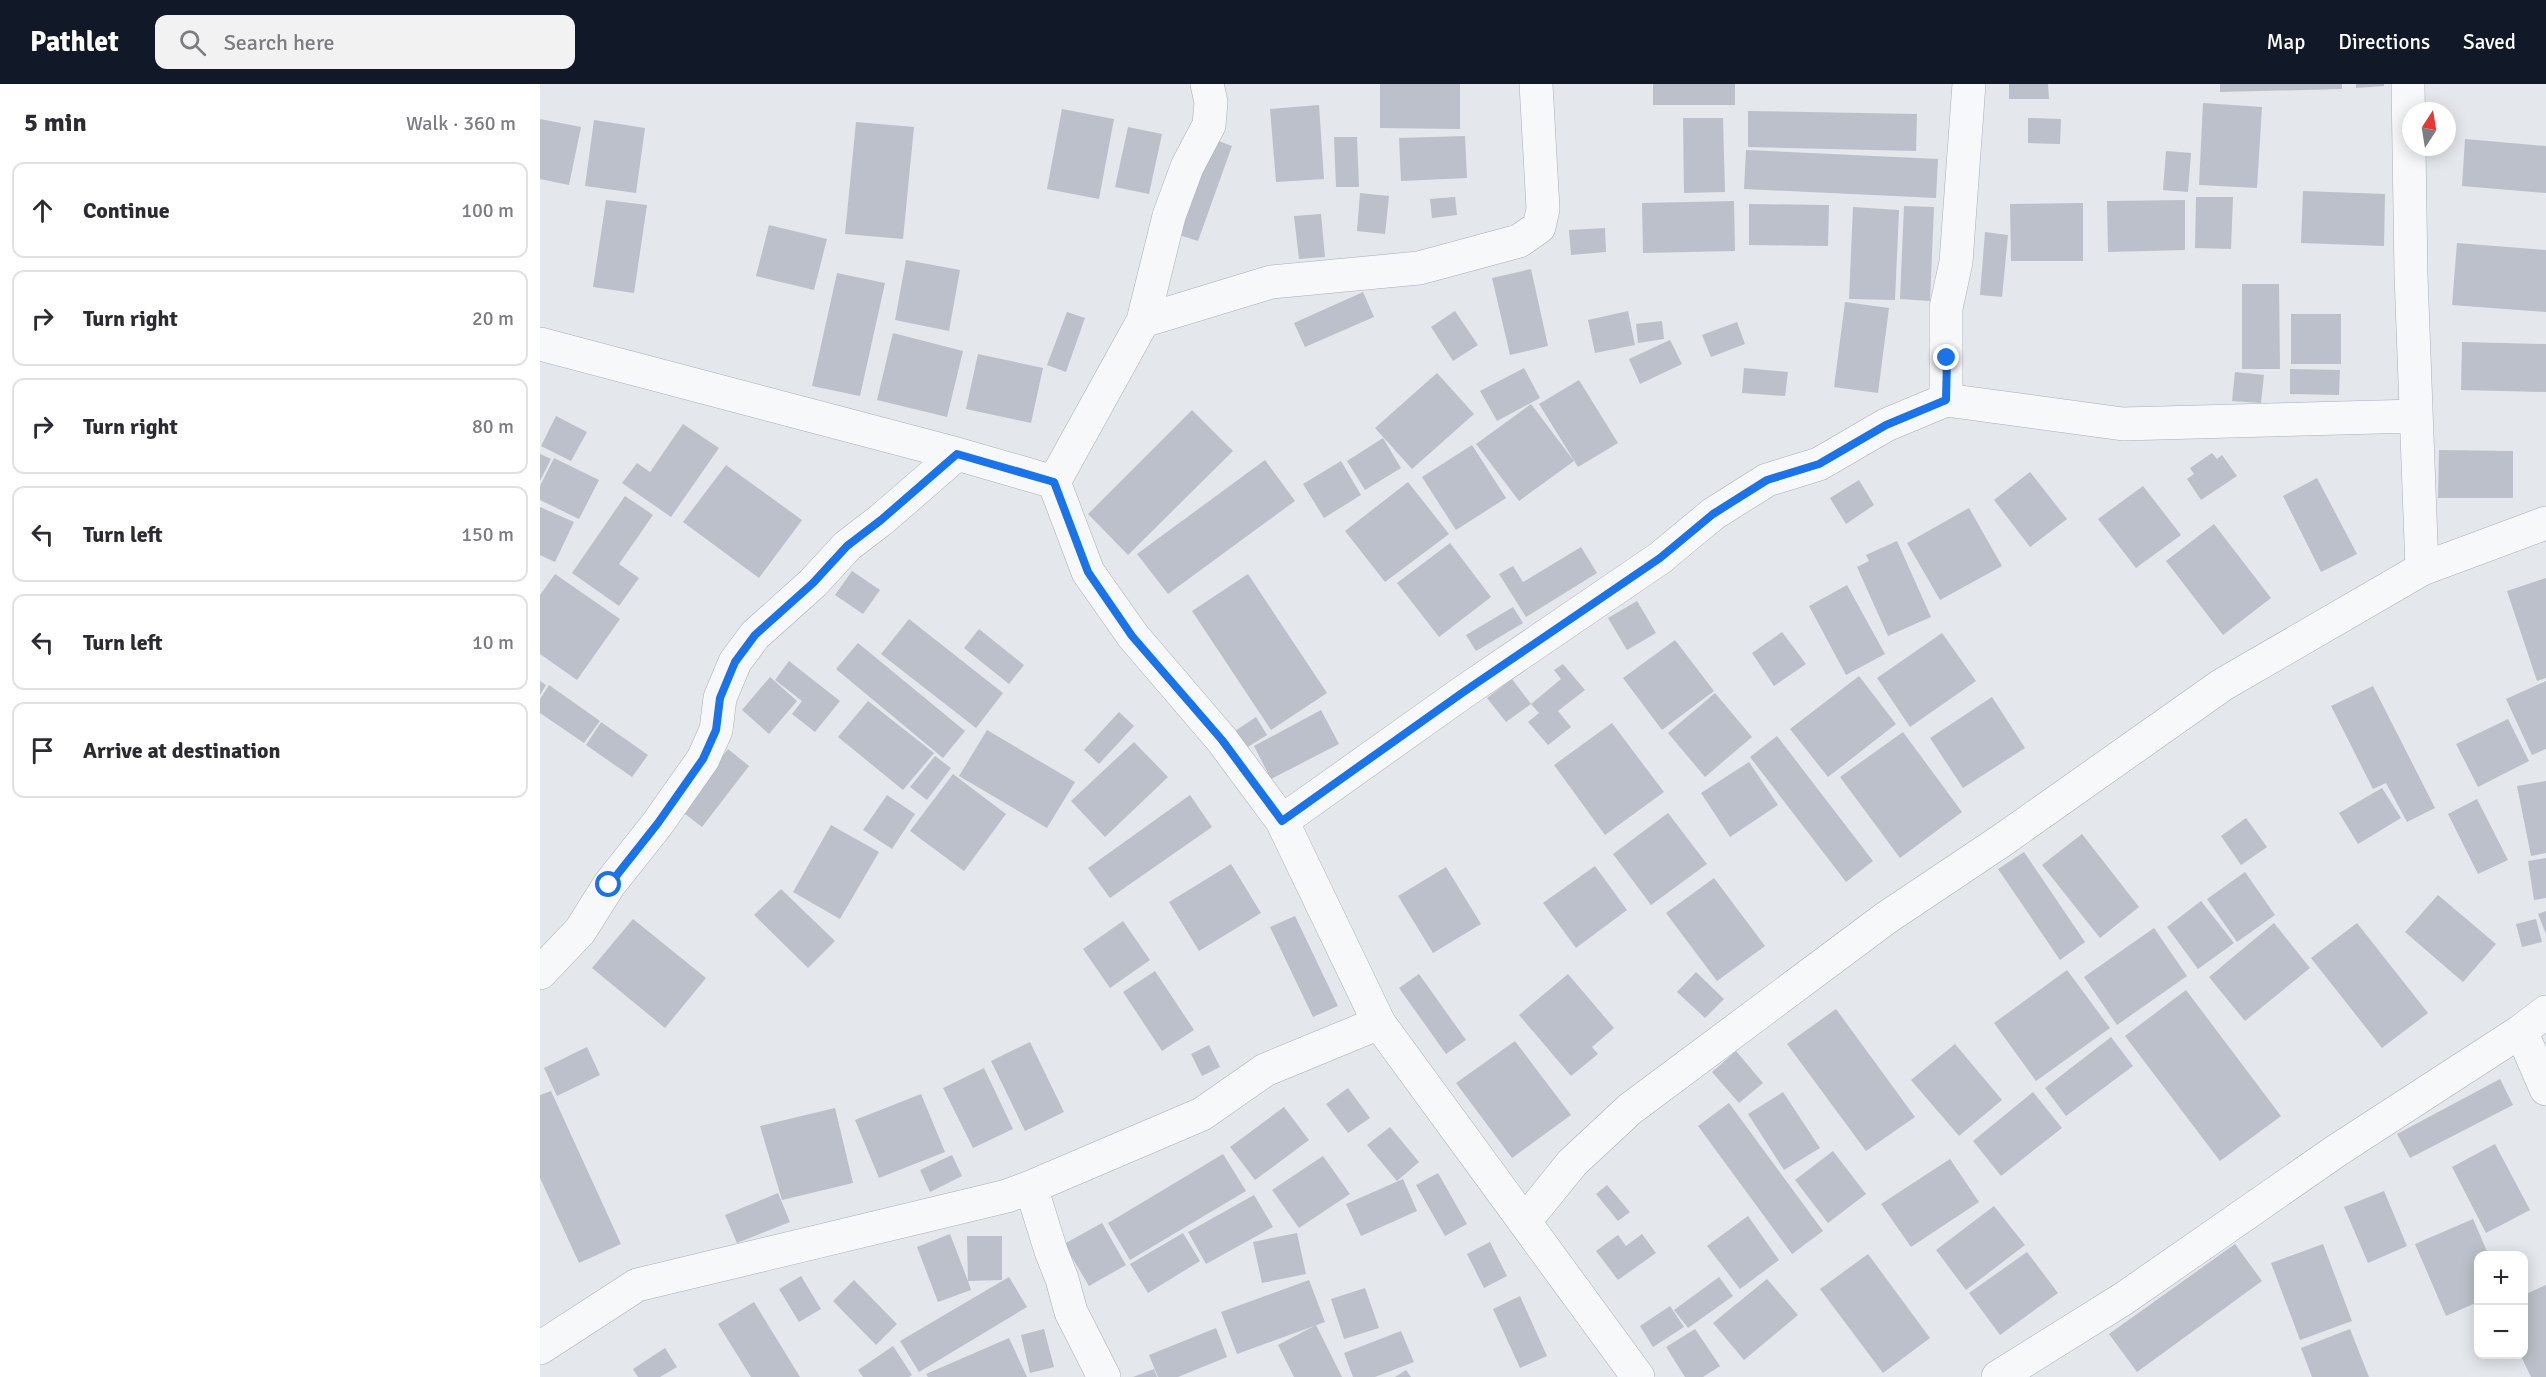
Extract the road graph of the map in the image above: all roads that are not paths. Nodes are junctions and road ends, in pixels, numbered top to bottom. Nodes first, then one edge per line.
1 (1207, 84) edge
2 (1536, 84) edge
3 (1969, 84) edge
4 (2408, 84) edge
5 (1143, 321) junction
6 (540, 344) edge
7 (1946, 400) junction
8 (2416, 416) junction
9 (957, 454) junction
10 (1054, 482) junction
11 (2546, 523) edge
12 (2422, 569) junction
13 (1282, 821) junction
14 (540, 973) edge
15 (2534, 1022) edge
16 (1379, 1023) junction
17 (2546, 1089) edge
18 (1031, 1187) junction
19 (1525, 1221) junction
20 (540, 1348) edge
21 (1104, 1377) edge
22 (1638, 1377) edge
23 (1998, 1377) edge

1 - 5 street
2 - 5 street
3 - 7 street
4 - 8 street
5 - 10 street
6 - 9 street
7 - 8 street
7 - 13 street
8 - 12 street
9 - 10 street
9 - 14 street
10 - 13 street
11 - 12 street
12 - 19 street
13 - 16 street
15 - 17 street
15 - 23 street
16 - 18 street
16 - 19 street
18 - 20 street
18 - 21 street
19 - 22 street

